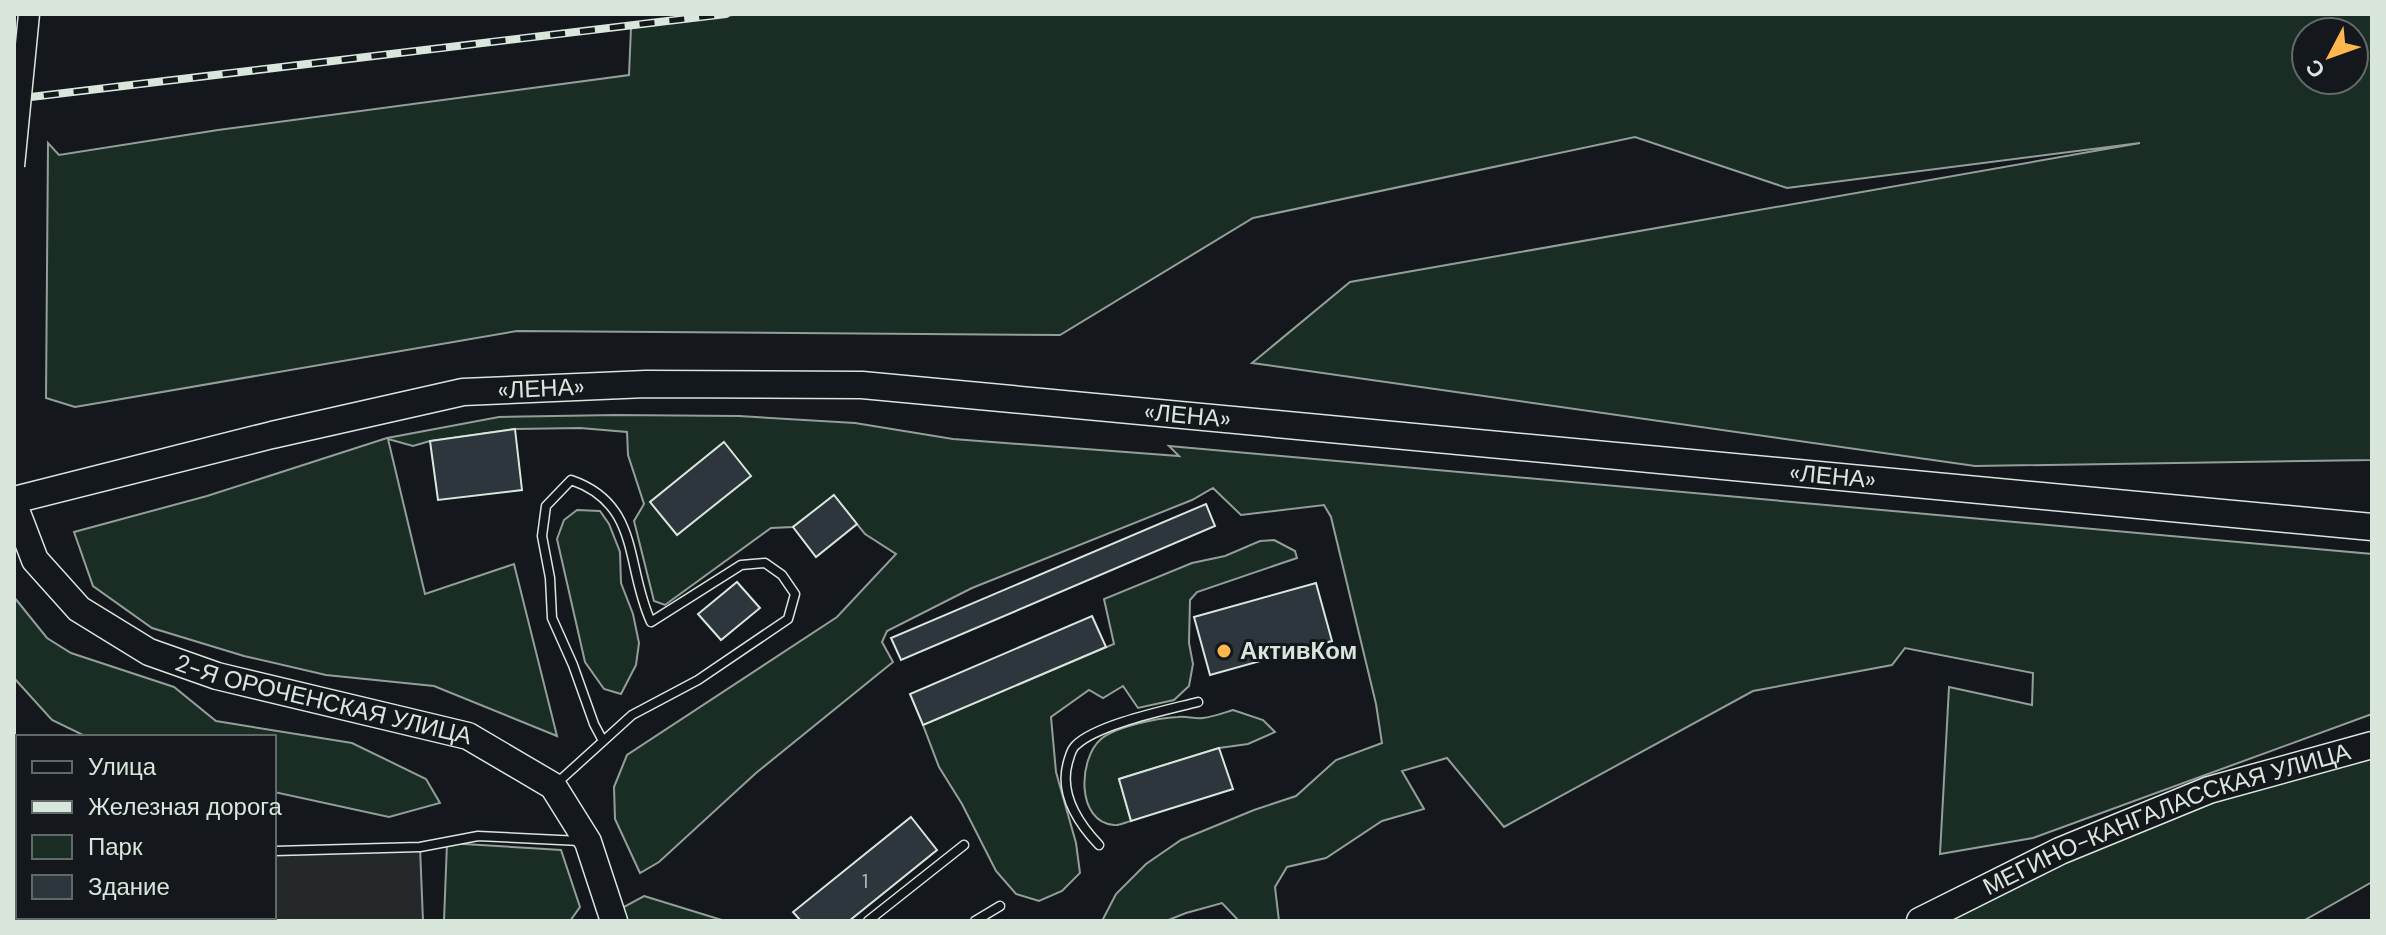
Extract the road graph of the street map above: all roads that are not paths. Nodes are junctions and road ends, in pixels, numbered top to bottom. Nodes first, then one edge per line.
1 (29, 14) edge
2 (14, 166) edge
3 (14, 502) edge
4 (2372, 527) edge
5 (1198, 702) dead end
6 (603, 741) junction
7 (2372, 745) edge
8 (553, 786) junction
9 (588, 842) junction
10 (964, 845) dead end
11 (1099, 845) dead end
12 (276, 851) edge
13 (1000, 906) dead end
14 (612, 918) edge
15 (868, 921) edge
16 (975, 921) edge
17 (1920, 921) edge

1 - 2 street, bridge
3 - 4 main road, «ЛЕНА»
3 - 8 main road, 2-Я ОРОЧЕНСКАЯ УЛИЦА
5 - 11 lane
6 - 6 lane
6 - 8 lane
7 - 17 main road, МЕГИНО-КАНГАЛАССКАЯ УЛИЦА
8 - 9 main road, 2-Я ОРОЧЕНСКАЯ УЛИЦА
9 - 12 lane
9 - 14 main road, 2-Я ОРОЧЕНСКАЯ УЛИЦА
10 - 15 lane
13 - 16 lane

